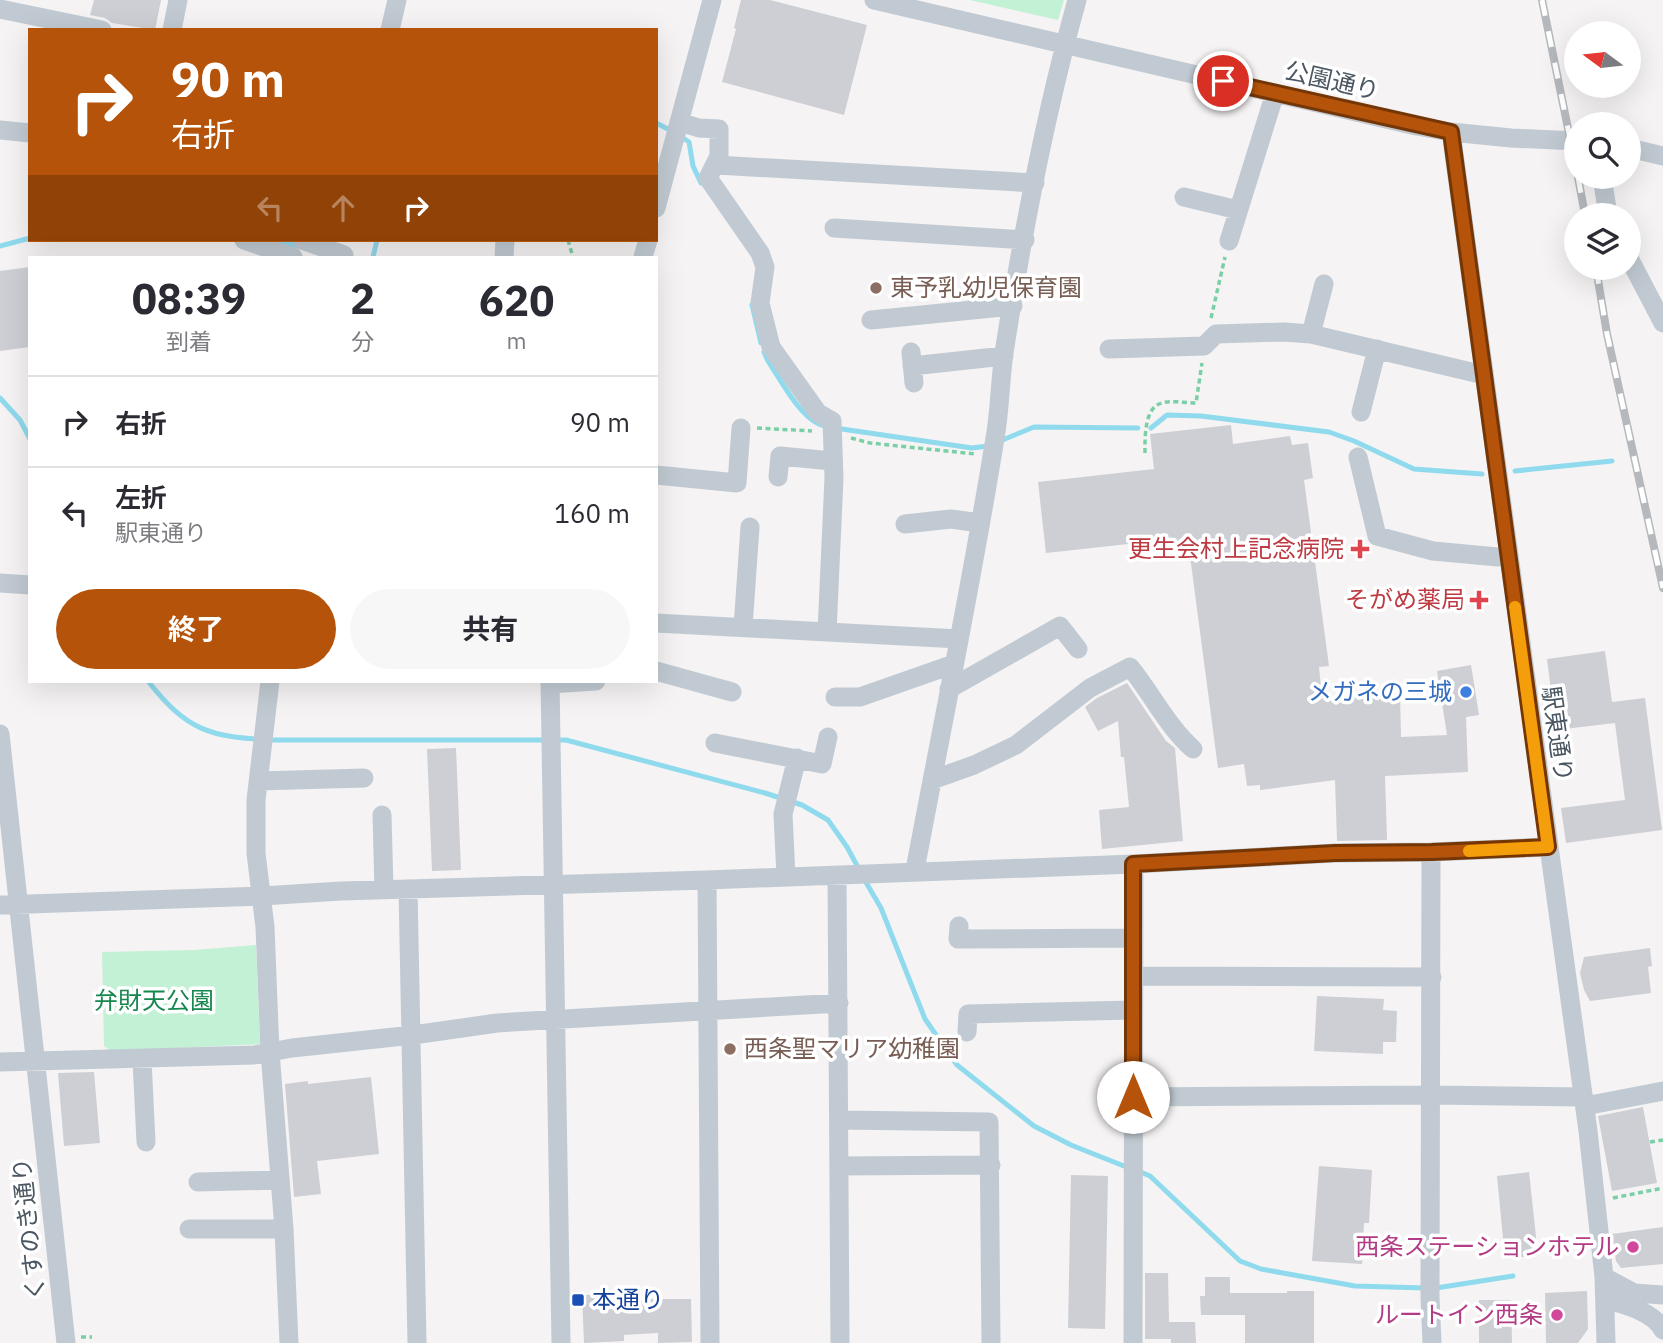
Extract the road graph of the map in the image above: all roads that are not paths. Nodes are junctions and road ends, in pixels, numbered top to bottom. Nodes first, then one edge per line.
1 (178, 0) edge
2 (397, 0) edge
3 (712, 0) edge
4 (874, 0) edge
5 (1077, 0) edge
6 (0, 9) edge
7 (92, 28) edge
8 (172, 28) edge
9 (390, 28) edge
10 (1065, 44) junction
11 (1275, 93) junction
12 (679, 122) junction
13 (0, 130) edge
14 (1451, 132) junction
15 (28, 134) edge
16 (658, 134) edge
17 (1564, 140) edge
18 (673, 144) junction
19 (1641, 151) edge
20 (1663, 156) edge
21 (716, 165) junction
22 (1035, 183) junction
23 (1184, 197) dead end
24 (658, 200) edge
25 (1238, 210) junction
26 (834, 228) dead end
27 (1025, 240) junction
28 (1229, 241) dead end
29 (250, 242) edge
30 (309, 242) edge
31 (345, 252) edge
32 (290, 256) edge
33 (1641, 280) edge
34 (1324, 284) dead end
35 (1013, 306) junction
36 (871, 320) dead end
37 (1663, 323) edge
38 (1311, 334) junction
39 (1108, 349) dead end
40 (1377, 349) junction
41 (1004, 356) junction
42 (912, 367) dead end
43 (1484, 375) junction
44 (1361, 412) dead end
45 (741, 428) road end
46 (1358, 457) dead end
47 (832, 461) junction
48 (658, 475) edge
49 (778, 477) dead end
50 (981, 523) junction
51 (905, 524) dead end
52 (750, 527) dead end
53 (1508, 555) junction
54 (0, 583) edge
55 (28, 585) edge
56 (658, 623) edge
57 (743, 627) junction
58 (827, 632) junction
59 (959, 639) junction
60 (1078, 649) dead end
61 (954, 664) junction
62 (658, 672) edge
63 (270, 683) edge
64 (550, 683) edge
65 (949, 689) junction
66 (732, 692) dead end
67 (835, 697) dead end
68 (0, 734) edge
69 (828, 737) dead end
70 (715, 744) dead end
71 (1193, 749) dead end
72 (797, 758) junction
73 (2, 774) edge
74 (364, 778) dead end
75 (932, 780) junction
76 (258, 781) junction
77 (382, 815) dead end
78 (1548, 847) junction
79 (1432, 852) junction
80 (1133, 864) junction
81 (915, 870) junction
82 (837, 875) junction
83 (786, 877) junction
84 (707, 880) junction
85 (553, 885) junction
86 (408, 889) junction
87 (384, 890) junction
88 (262, 896) junction
89 (0, 905) edge
90 (20, 905) junction
91 (959, 926) dead end
92 (1133, 938) junction
93 (1133, 976) junction
94 (1432, 977) junction
95 (839, 1003) junction
96 (1133, 1010) junction
97 (708, 1011) junction
98 (555, 1020) junction
99 (967, 1031) dead end
100 (413, 1035) junction
101 (271, 1052) junction
102 (36, 1060) junction
103 (142, 1060) junction
104 (0, 1062) edge
105 (1663, 1091) edge
106 (1431, 1095) junction
107 (1133, 1097) junction
108 (1584, 1101) junction
109 (839, 1120) junction
110 (146, 1142) dead end
111 (991, 1165) junction
112 (839, 1166) junction
113 (280, 1180) junction
114 (198, 1182) dead end
115 (188, 1229) dead end
116 (284, 1229) junction
117 (1604, 1277) junction
118 (1656, 1295) edge
119 (1605, 1299) junction
120 (1629, 1307) junction
121 (1663, 1329) edge
122 (1606, 1334) edge
123 (66, 1343) edge
124 (289, 1343) edge
125 (417, 1343) edge
126 (561, 1343) edge
127 (710, 1343) edge
128 (839, 1343) edge
129 (991, 1343) edge
130 (1133, 1343) edge
131 (1432, 1343) edge

1 - 8 street
2 - 9 street
3 - 12 street
4 - 10 street, 公園通り
5 - 10 street
6 - 7 street
10 - 11 street, 公園通り
10 - 22 street
11 - 14 street, 公園通り
11 - 25 street
12 - 18 street
12 - 21 street
13 - 15 street
14 - 17 street, 公園通り
14 - 43 street, 駅東通り
16 - 18 street
18 - 24 street
19 - 20 street
21 - 22 street
21 - 47 street
22 - 27 street
23 - 25 street
25 - 28 street
26 - 27 street
27 - 35 street
29 - 32 street
30 - 31 street
33 - 37 street
34 - 38 street
35 - 36 street
35 - 41 street
38 - 39 street
38 - 40 street
40 - 43 street
40 - 44 street
41 - 42 street
41 - 50 street
43 - 53 street, 駅東通り
45 - 48 street
46 - 53 street
47 - 49 street
47 - 58 street
50 - 51 street
50 - 59 street
52 - 57 street
53 - 78 street, 駅東通り
54 - 55 street
56 - 57 street
57 - 58 street
58 - 59 street
59 - 61 street
60 - 65 street
61 - 65 street
61 - 67 street
62 - 66 street
63 - 76 street
64 - 85 street
65 - 75 street
68 - 73 street, くすのき通り
69 - 72 street
70 - 72 street
71 - 75 street
72 - 83 street
73 - 90 street, くすのき通り
74 - 76 street
75 - 81 street
76 - 88 street
77 - 87 street
78 - 79 street
78 - 108 street, 駅東通り
79 - 80 street
79 - 94 street
80 - 81 street
80 - 92 street
81 - 82 street
82 - 83 street
82 - 95 street
83 - 84 street
84 - 85 street
84 - 97 street
85 - 86 street
85 - 98 street
86 - 87 street
86 - 100 street
87 - 88 street
88 - 90 street
88 - 101 street
89 - 90 street
90 - 102 street, くすのき通り
91 - 92 street
92 - 93 street
93 - 94 street
93 - 96 street
94 - 106 street
95 - 97 street
95 - 109 street
96 - 99 street
96 - 107 street
97 - 98 street
97 - 127 street
98 - 100 street
98 - 126 street
100 - 101 street
100 - 125 street
101 - 103 street
101 - 113 street
102 - 103 street
102 - 104 street
102 - 123 street, くすのき通り
103 - 110 street
105 - 108 street
106 - 107 street
106 - 108 street
106 - 131 street
107 - 130 street
108 - 117 street, 駅東通り
109 - 111 street
109 - 112 street
111 - 112 street
111 - 129 street
112 - 128 street
113 - 114 street
113 - 116 street
115 - 116 street
116 - 124 street
117 - 118 street
117 - 119 street, 駅東通り
118 - 120 street
119 - 120 street
119 - 122 street, 駅東通り
120 - 121 street
120 - 122 street

